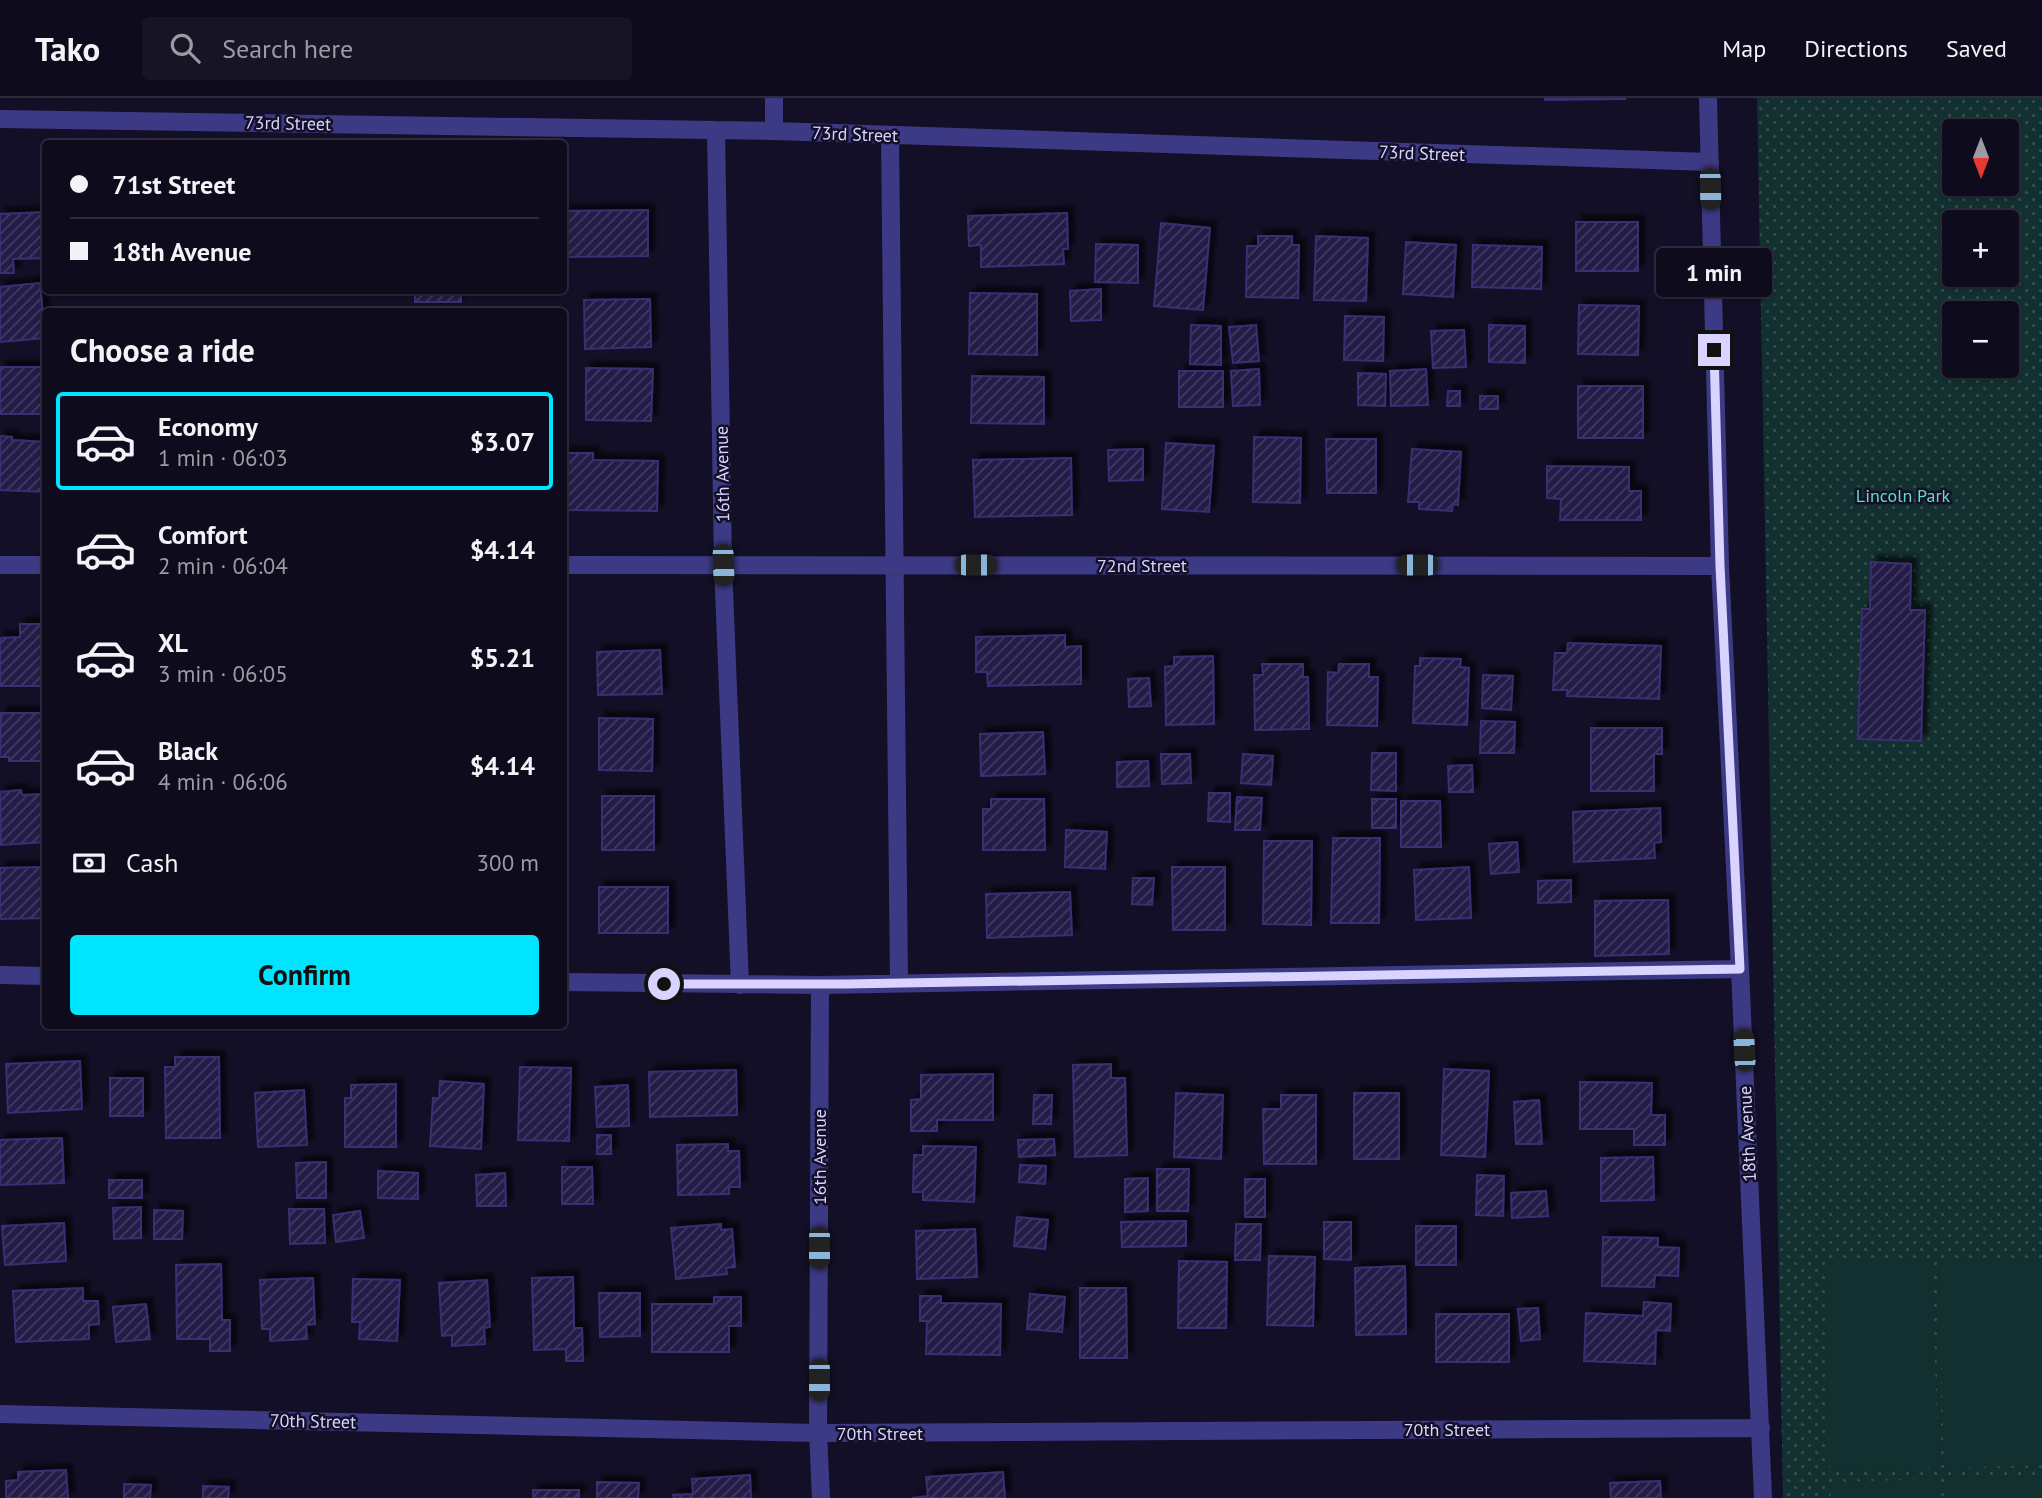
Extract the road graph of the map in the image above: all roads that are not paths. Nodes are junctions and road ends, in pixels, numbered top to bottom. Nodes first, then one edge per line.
1 (774, 98) edge
2 (1708, 98) edge
3 (0, 118) edge
4 (716, 130) junction
5 (774, 131) junction
6 (890, 135) junction
7 (1710, 162) junction
8 (0, 565) edge
9 (42, 565) edge
10 (567, 565) edge
11 (723, 565) junction
12 (893, 565) junction
13 (1720, 566) junction
14 (1740, 969) junction
15 (0, 975) edge
16 (42, 976) edge
17 (567, 982) edge
18 (899, 984) junction
19 (740, 985) junction
20 (820, 985) junction
21 (0, 1414) edge
22 (1761, 1428) junction
23 (818, 1433) junction
24 (821, 1498) edge
25 (1763, 1498) edge

1 - 5 street
2 - 7 street, 18th Avenue
3 - 4 street, 73rd Street
4 - 5 street, 73rd Street
4 - 11 street, 16th Avenue
5 - 6 street, 73rd Street
6 - 7 street, 73rd Street
6 - 12 street
7 - 13 street, 18th Avenue
8 - 9 street
10 - 11 street, 72nd Street
11 - 12 street, 72nd Street
11 - 19 street, 16th Avenue
12 - 13 street, 72nd Street
12 - 18 street
13 - 14 street, 18th Avenue
14 - 18 street
14 - 22 street, 18th Avenue
15 - 16 street
17 - 19 street
18 - 20 street
19 - 20 street
20 - 23 street, 16th Avenue
21 - 23 street, 70th Street
22 - 23 street, 70th Street
22 - 25 street, 18th Avenue
23 - 24 street, 16th Avenue

